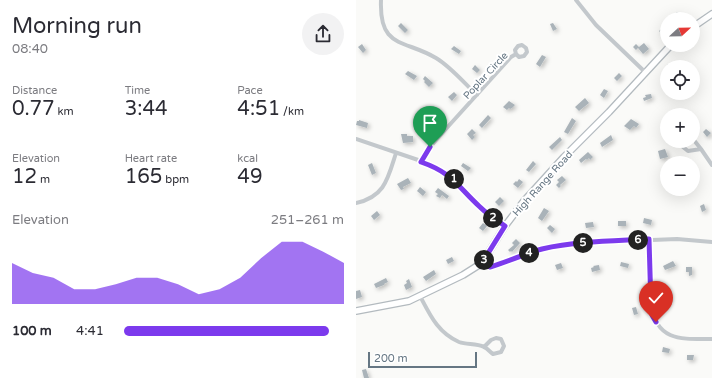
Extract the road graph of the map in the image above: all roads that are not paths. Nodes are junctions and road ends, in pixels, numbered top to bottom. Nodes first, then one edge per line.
1 (381, 0) edge
2 (576, 0) edge
3 (712, 14) edge
4 (700, 22) edge
5 (664, 52) edge
6 (516, 54) dead end
7 (645, 72) junction
8 (477, 95) junction
9 (356, 139) edge
10 (684, 148) edge
11 (701, 149) joint
12 (396, 153) junction
13 (421, 162) junction
14 (712, 165) edge
15 (356, 203) edge
16 (505, 226) junction
17 (649, 239) junction
18 (712, 242) edge
19 (482, 263) junction
20 (420, 296) junction
21 (356, 312) edge
22 (712, 339) edge
23 (484, 347) junction

1 - 8 street
2 - 7 street
3 - 4 street
5 - 7 street, High Range Road
6 - 8 street, Poplar Circle
7 - 16 street, High Range Road
8 - 13 street, Poplar Circle
9 - 12 street
10 - 11 street
11 - 14 street
12 - 13 street
12 - 15 street
13 - 16 street
16 - 19 street, High Range Road
17 - 18 street
17 - 19 street
17 - 22 street
19 - 20 street, High Range Road
20 - 21 street, High Range Road
20 - 23 street
23 - 23 street

